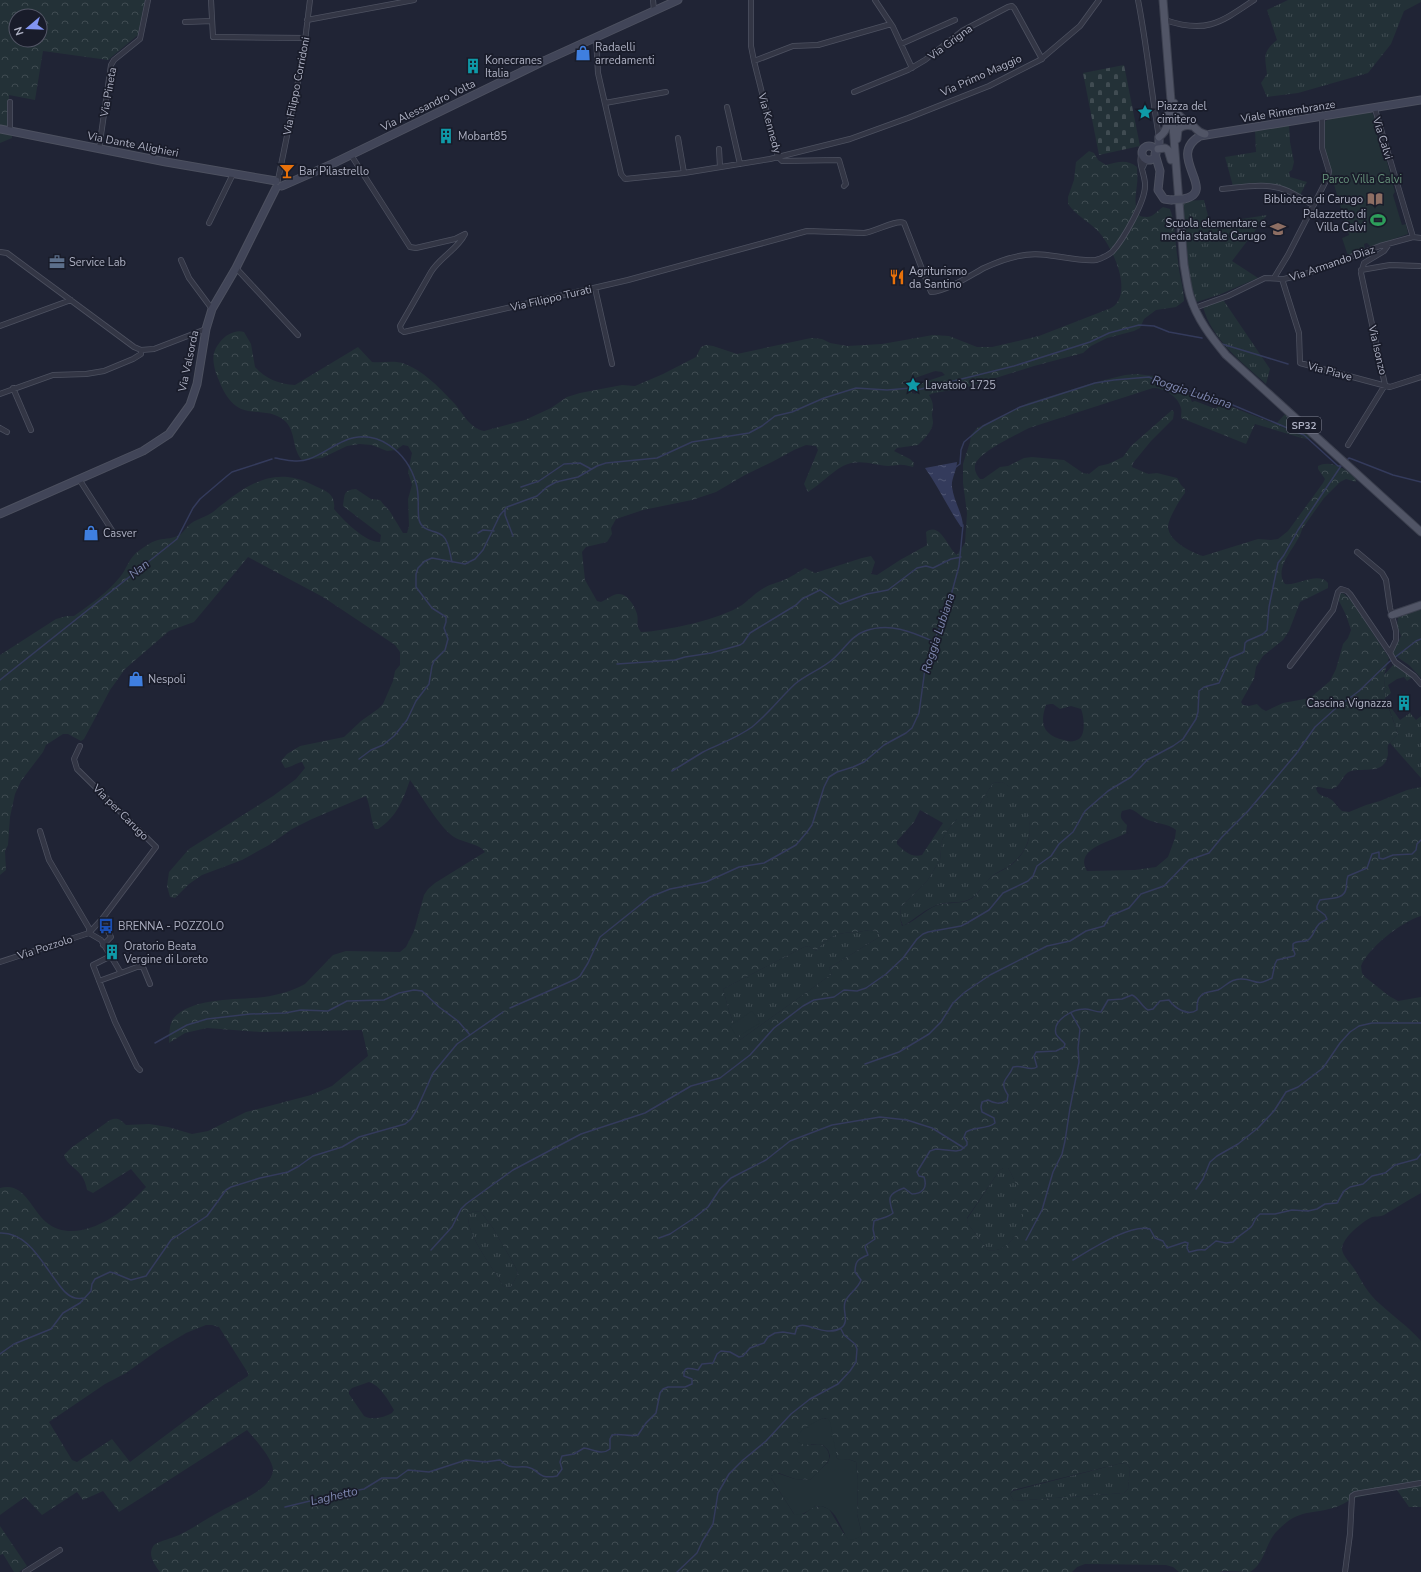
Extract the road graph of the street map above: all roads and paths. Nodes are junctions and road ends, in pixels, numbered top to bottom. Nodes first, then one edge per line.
1 (148, 0) edge
2 (212, 0) edge
3 (310, 0) edge
4 (414, 0) edge
5 (653, 0) edge
6 (678, 0) edge
7 (751, 0) edge
8 (875, 0) edge
9 (1099, 0) edge
10 (1138, 0) edge
11 (1163, 0) edge
12 (1254, 0) edge
13 (654, 10) junction
14 (307, 20) junction
15 (955, 20) dead end
16 (1165, 20) junction
17 (212, 21) junction
18 (185, 22) dead end
19 (891, 24) junction
20 (596, 37) junction
21 (305, 38) junction
22 (901, 44) junction
23 (1042, 58) junction
24 (754, 62) junction
25 (912, 68) junction
26 (666, 92) dead end
27 (854, 92) dead end
28 (1170, 93) junction
29 (1421, 100) edge
30 (10, 102) dead end
31 (605, 103) junction
32 (727, 107) dead end
33 (1374, 109) junction
34 (1322, 116) junction
35 (1192, 126) junction
36 (0, 130) edge
37 (10, 131) junction
38 (1205, 134) junction
39 (1159, 137) junction
40 (678, 138) dead end
41 (1147, 146) junction
42 (99, 149) junction
43 (719, 150) dead end
44 (1142, 153) junction
45 (351, 154) junction
46 (1154, 156) junction
47 (778, 157) junction
48 (740, 164) junction
49 (720, 167) junction
50 (1143, 169) junction
51 (684, 173) junction
52 (232, 174) junction
53 (1177, 179) junction
54 (278, 184) junction
55 (844, 186) dead end
56 (1222, 189) dead end
57 (1178, 192) junction
58 (1313, 205) junction
59 (209, 223) dead end
60 (1413, 237) junction
61 (1421, 238) edge
62 (1389, 244) junction
63 (0, 252) edge
64 (180, 260) dead end
65 (1419, 266) dead end
66 (236, 268) junction
67 (1361, 270) junction
68 (1274, 278) junction
69 (1282, 279) junction
70 (595, 288) junction
71 (71, 300) junction
72 (1200, 306) dead end
73 (212, 309) junction
74 (0, 326) edge
75 (206, 329) junction
76 (298, 335) dead end
77 (142, 350) junction
78 (612, 364) dead end
79 (1421, 377) edge
80 (1385, 386) junction
81 (13, 388) junction
82 (0, 394) edge
83 (0, 428) edge
84 (31, 430) dead end
85 (7, 432) dead end
86 (1348, 445) dead end
87 (79, 479) junction
88 (0, 514) edge
89 (1420, 530) edge
90 (115, 535) dead end
91 (1357, 552) dead end
92 (1421, 605) edge
93 (1392, 615) junction
94 (1390, 653) junction
95 (1290, 666) dead end
96 (1421, 684) edge
97 (80, 746) dead end
98 (40, 831) dead end
99 (102, 919) junction
100 (89, 933) junction
101 (103, 945) junction
102 (111, 956) junction
103 (0, 962) edge
104 (121, 973) junction
105 (99, 982) junction
106 (150, 984) dead end
107 (140, 1070) dead end
108 (1421, 1482) edge
109 (60, 1550) dead end
110 (25, 1572) edge
111 (1345, 1572) edge

1 - 42 street, Via Pineta
2 - 17 street
3 - 14 street, Via Filippo Corridoni
4 - 14 street
5 - 13 street
6 - 13 street, Via Alessandro Volta
7 - 24 street, Via Kennedy
8 - 19 street
9 - 23 street, Via Primo Maggio
10 - 39 street
11 - 16 main road, SP32
12 - 16 street
13 - 20 street, Via Alessandro Volta
14 - 21 street, Via Filippo Corridoni
15 - 22 street
16 - 28 main road, SP32
17 - 18 street
17 - 21 street
19 - 22 street
19 - 24 street
20 - 31 street
20 - 45 street, Via Alessandro Volta
21 - 54 street, Via Filippo Corridoni
22 - 25 street
23 - 25 street, Via Grigna
23 - 47 street, Via Primo Maggio
24 - 47 street, Via Kennedy
25 - 27 street, Via Grigna
26 - 31 street
28 - 35 main road
28 - 39 main road
28 - 53 main road, SP32
29 - 33 street, Viale Rimembranze
30 - 37 street
31 - 51 street, Via Primo Maggio
32 - 48 street
33 - 34 street, Viale Rimembranze
33 - 60 street, Via Calvi
34 - 38 street, Viale Rimembranze
34 - 58 street
35 - 38 main road
35 - 53 main road
36 - 37 street, Via Dante Alighieri
37 - 42 street, Via Dante Alighieri
38 - 46 street, bridge
39 - 41 street
39 - 46 street
40 - 51 street
41 - 44 street
41 - 46 street
42 - 52 street, Via Dante Alighieri
43 - 49 street
44 - 46 street
44 - 50 street
45 - 54 street, Via Alessandro Volta
45 - 70 street, Via Filippo Turati
46 - 50 street
46 - 57 main road
47 - 48 street, Via Primo Maggio
47 - 55 street, Via Kennedy
48 - 49 street, Via Primo Maggio
49 - 51 street, Via Primo Maggio
50 - 70 street, Via Filippo Turati
52 - 54 street, Via Dante Alighieri
52 - 59 street
53 - 57 main road, SP32
54 - 66 street, Via Valsorda
56 - 58 street
57 - 89 main road, SP32
58 - 68 street
60 - 61 street, Via Armando Diaz
60 - 62 street, Via Armando Diaz
62 - 67 street
62 - 69 street, Via Armando Diaz
63 - 71 street
64 - 73 street
65 - 67 street
66 - 73 street, Via Valsorda
66 - 76 street
67 - 80 street, Via Isonzo
68 - 69 street, Via Armando Diaz
68 - 72 street, Via Armando Diaz
69 - 80 street, Via Piave
70 - 78 street
71 - 74 street
71 - 77 street
73 - 75 street, Via Valsorda
75 - 77 street
75 - 87 street, Via Valsorda
77 - 81 street
79 - 80 street, Via Piave
80 - 86 street, Via Isonzo
81 - 82 street
81 - 84 street
83 - 85 street
87 - 88 street, Via Valsorda
87 - 90 street
91 - 93 street
92 - 93 main road
93 - 94 street
94 - 95 street
94 - 96 street
97 - 99 street, Via per Carugo
98 - 100 street
99 - 100 street, Via per Carugo
99 - 101 street
100 - 101 street
100 - 103 street, Via Pozzolo
101 - 102 street
102 - 104 street
102 - 105 street
104 - 105 street
104 - 106 street
105 - 107 street
108 - 111 street
109 - 110 street

